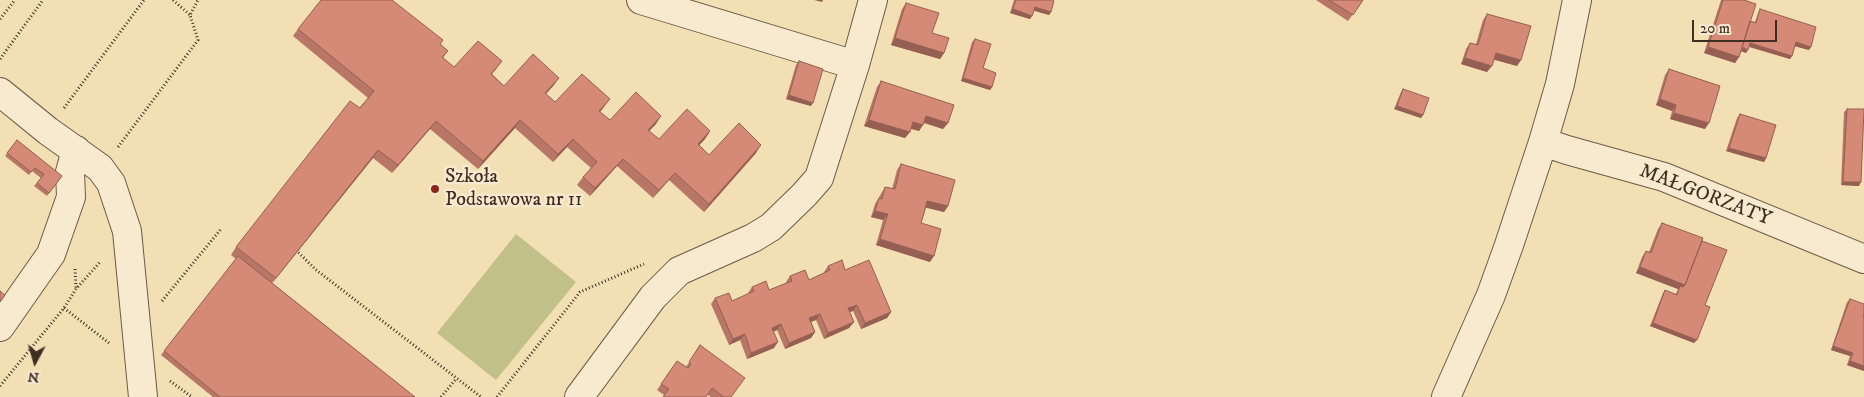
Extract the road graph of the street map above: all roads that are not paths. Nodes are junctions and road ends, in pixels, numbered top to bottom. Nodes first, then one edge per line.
1 (641, 0) edge
2 (873, 0) edge
3 (1577, 0) edge
4 (855, 65) junction
5 (0, 92) edge
6 (1543, 142) junction
7 (76, 150) junction
8 (1864, 259) edge
9 (0, 327) edge
10 (143, 397) edge
11 (579, 397) edge
12 (1446, 397) edge

1 - 4 street
2 - 4 street
3 - 6 street
4 - 11 street
5 - 7 street
6 - 8 street, MAŁGORZATY
6 - 12 street
7 - 9 street
7 - 10 street

